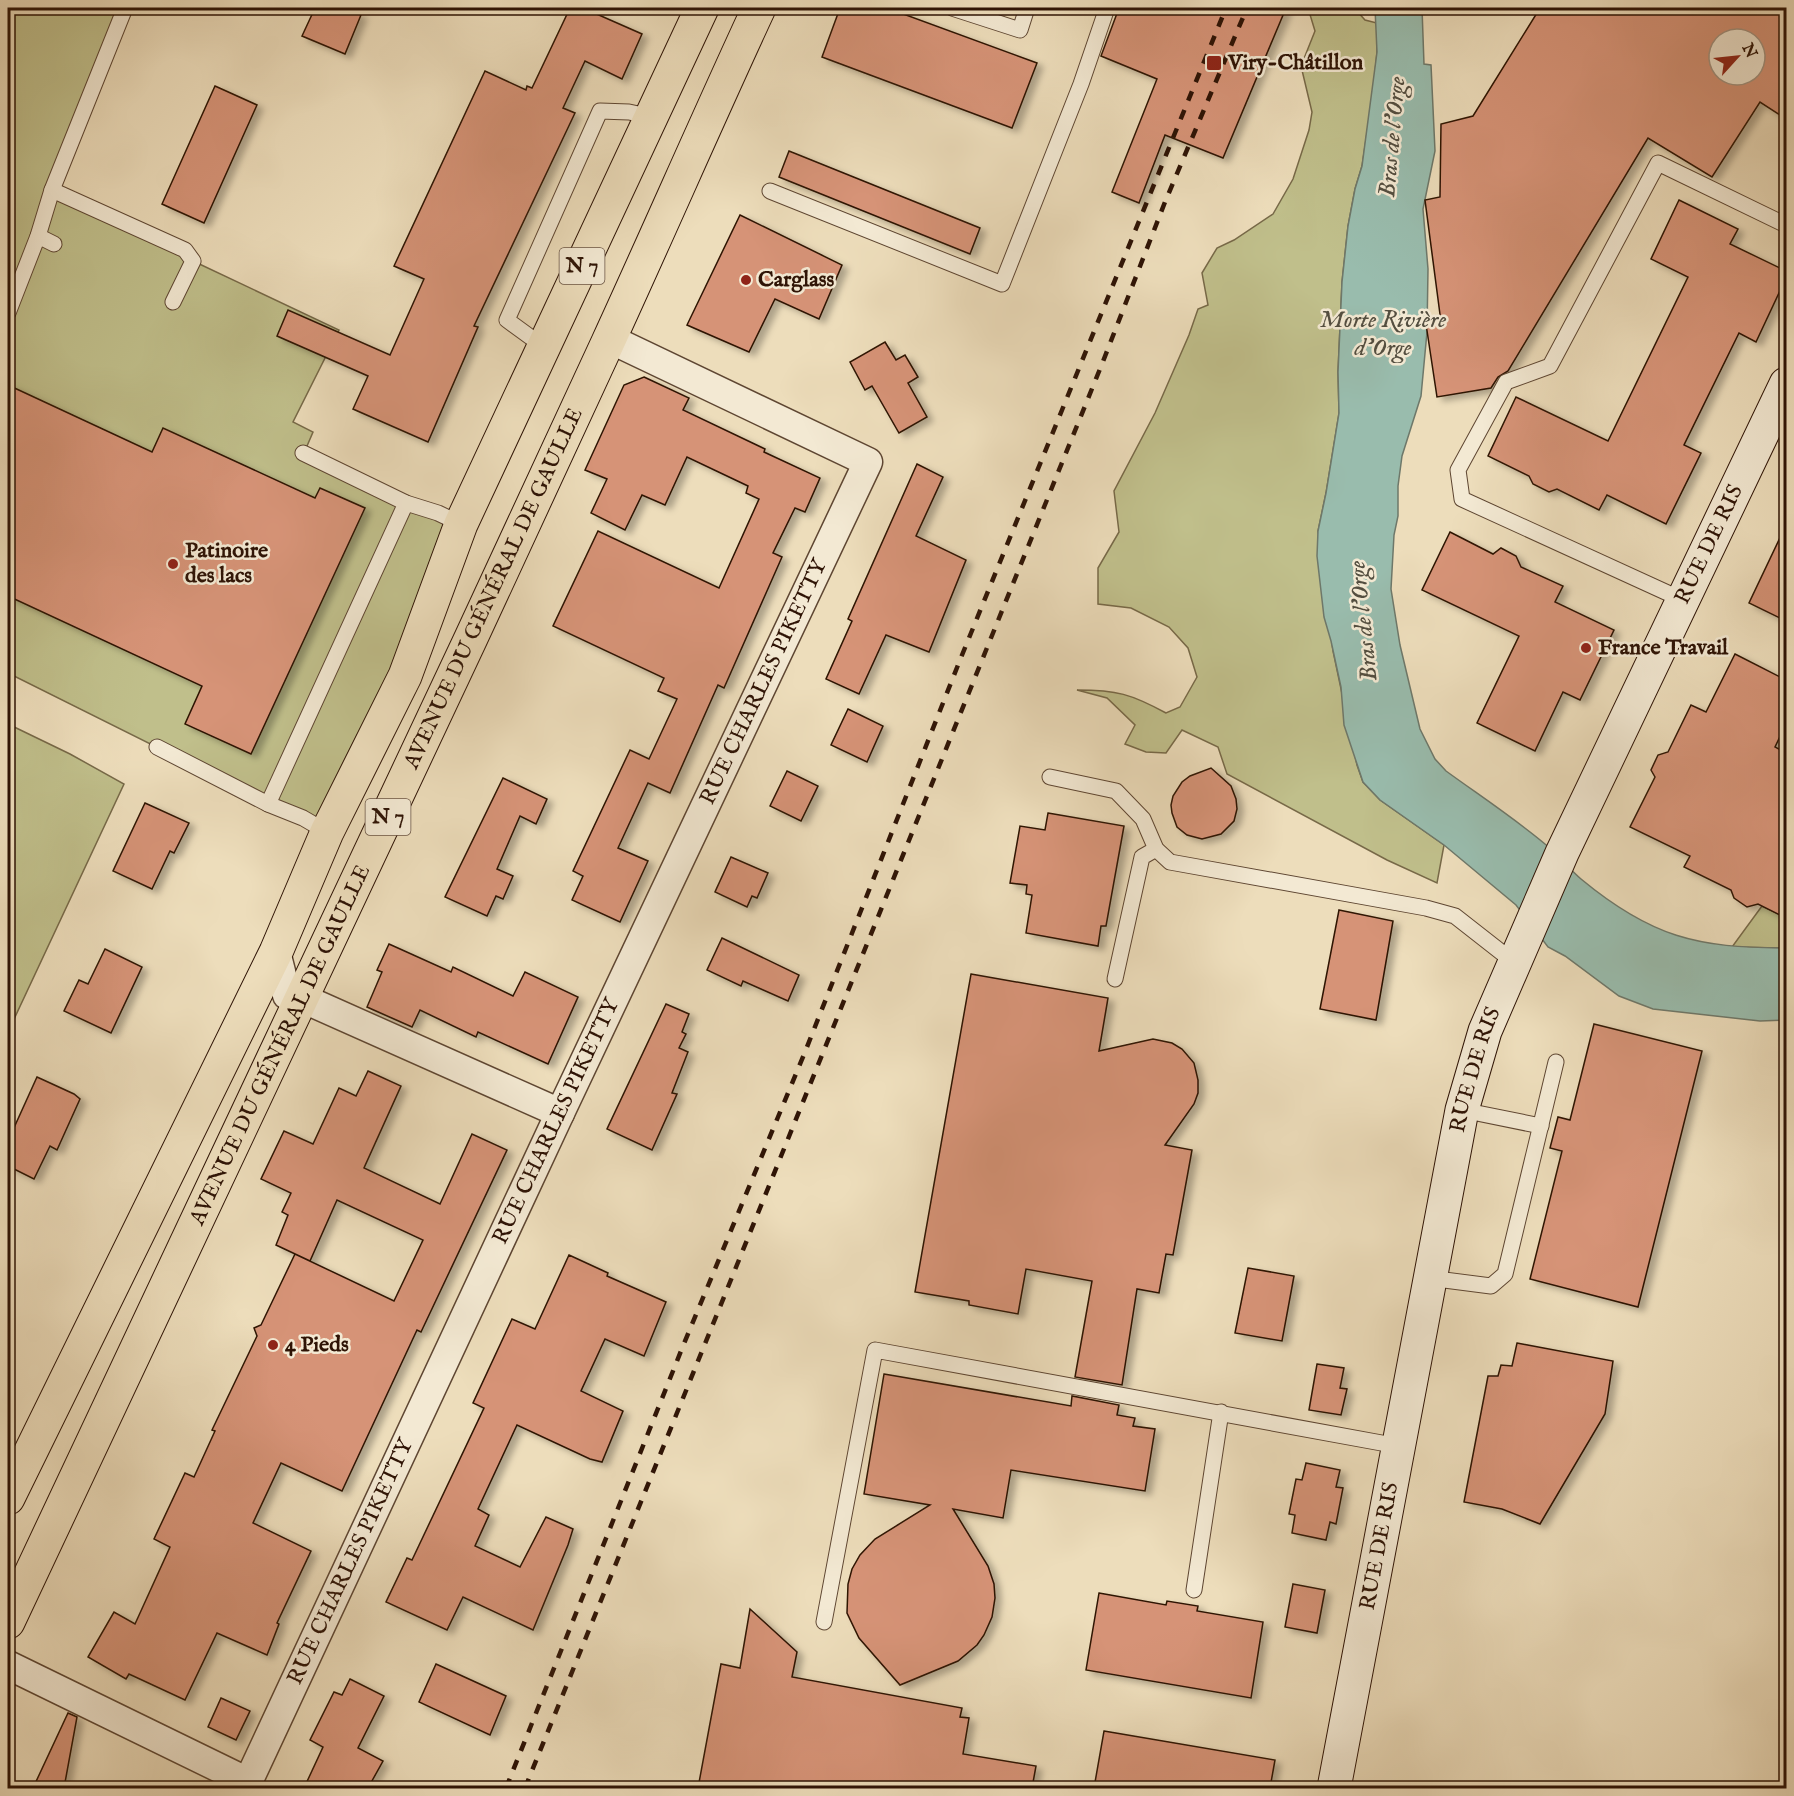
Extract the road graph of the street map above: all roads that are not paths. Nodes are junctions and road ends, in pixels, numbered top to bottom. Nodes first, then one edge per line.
1 (125, 8) edge
2 (702, 8) edge
3 (759, 8) edge
4 (952, 8) edge
5 (1027, 8) edge
6 (1107, 8) edge
7 (652, 117) junction
8 (52, 190) junction
9 (770, 191) dead end
10 (1786, 225) edge
11 (38, 236) junction
12 (54, 244) dead end
13 (173, 302) dead end
14 (8, 313) edge
15 (610, 339) junction
16 (544, 347) junction
17 (1782, 393) edge
18 (303, 453) dead end
19 (406, 503) junction
20 (461, 524) junction
21 (1683, 600) junction
22 (157, 747) dead end
23 (1050, 777) dead end
24 (268, 804) junction
25 (327, 832) junction
26 (1156, 849) junction
27 (276, 952) junction
28 (1518, 955) junction
29 (1114, 979) dead end
30 (304, 999) junction
31 (1556, 1062) dead end
32 (1462, 1110) junction
33 (560, 1113) junction
34 (1541, 1126) junction
35 (1429, 1278) junction
36 (1221, 1412) junction
37 (1398, 1446) junction
38 (8, 1498) edge
39 (1194, 1590) dead end
40 (8, 1622) edge
41 (824, 1622) dead end
42 (8, 1665) edge
43 (1334, 1788) edge

1 - 8 lane
2 - 7 main road, N 7
3 - 15 main road, AVENUE DU GÉNÉRAL DE GAULLE / N 7
4 - 5 lane
6 - 9 lane
7 - 16 main road, N 7
7 - 16 lane
8 - 11 lane
8 - 13 lane
10 - 21 lane
11 - 12 lane
11 - 14 lane
15 - 30 main road, AVENUE DU GÉNÉRAL DE GAULLE / N 7
15 - 33 street, RUE CHARLES PIKETTY
16 - 20 main road, N 7
17 - 21 main road, RUE DE RIS
18 - 19 lane
19 - 20 lane
19 - 24 lane
20 - 25 main road, N 7
21 - 28 main road, RUE DE RIS
22 - 24 lane
23 - 26 lane
24 - 25 lane
25 - 27 main road, AVENUE DU GÉNÉRAL DE GAULLE / N 7
26 - 28 lane
26 - 29 lane
27 - 30 street
27 - 38 main road, AVENUE DU GÉNÉRAL DE GAULLE / N 7
28 - 32 main road, RUE DE RIS
30 - 33 street
30 - 40 main road, AVENUE DU GÉNÉRAL DE GAULLE / N 7
31 - 34 lane
32 - 34 lane
32 - 35 main road, RUE DE RIS
33 - 42 street, RUE CHARLES PIKETTY
34 - 35 lane
35 - 37 main road, RUE DE RIS
36 - 37 lane
36 - 39 lane
36 - 41 lane
37 - 43 main road, RUE DE RIS

